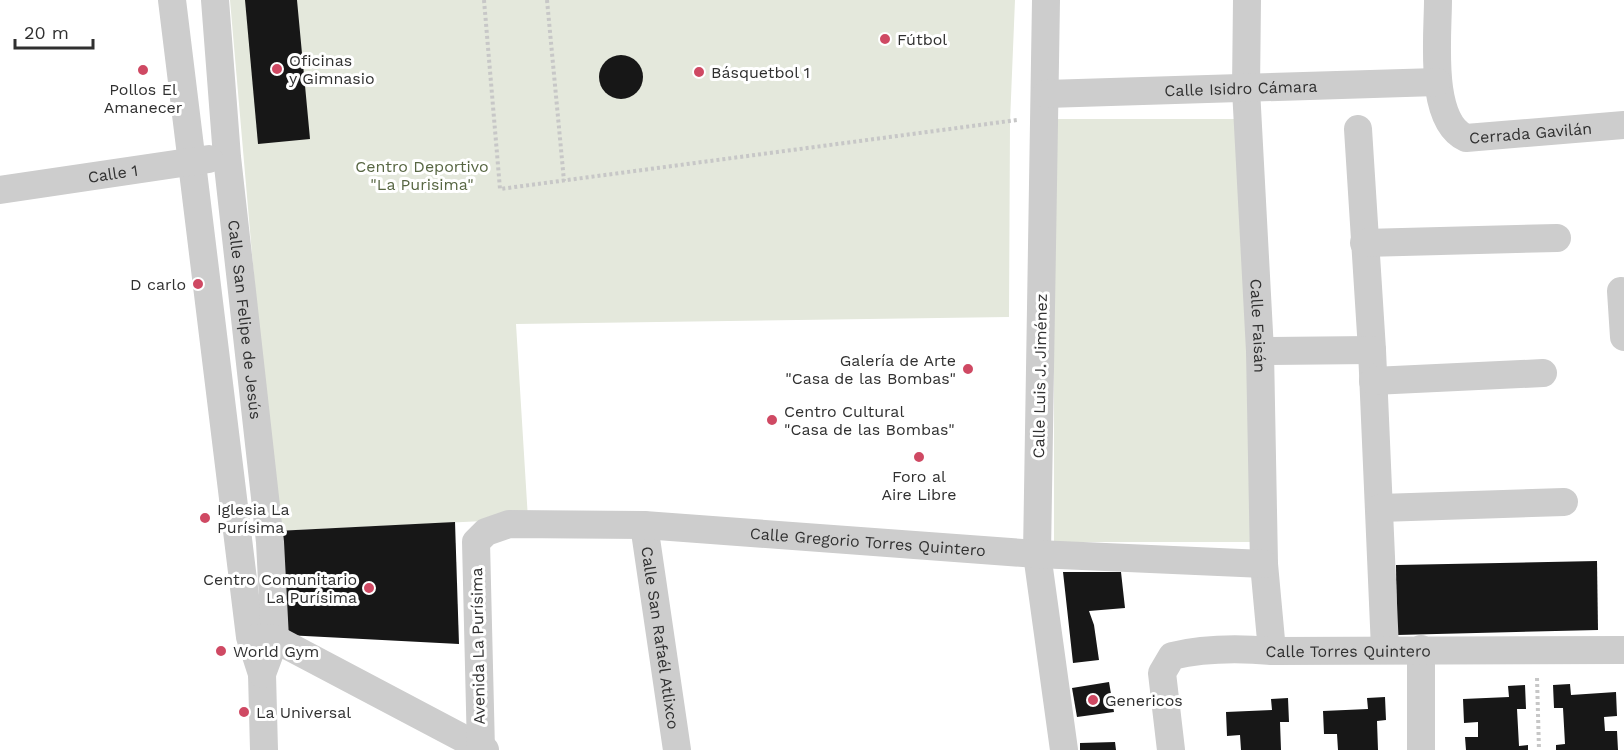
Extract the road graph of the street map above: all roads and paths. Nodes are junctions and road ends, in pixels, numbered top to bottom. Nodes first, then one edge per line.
1 (172, 0) edge
2 (215, 0) edge
3 (484, 0) edge
4 (546, 0) edge
5 (1046, 0) edge
6 (1247, 0) edge
7 (1438, 0) edge
8 (1437, 82) junction
9 (1246, 89) junction
10 (1046, 102) junction
11 (1624, 125) edge
12 (1358, 129) dead end
13 (227, 157) junction
14 (190, 162) junction
15 (564, 181) junction
16 (0, 190) edge
17 (1557, 238) dead end
18 (1364, 243) junction
19 (1621, 291) dead end
20 (1624, 337) edge
21 (1372, 350) junction
22 (1260, 351) junction
23 (1543, 373) dead end
24 (1373, 381) junction
25 (1564, 502) dead end
26 (1380, 508) junction
27 (644, 525) junction
28 (476, 542) joint
29 (1037, 554) junction
30 (1264, 564) junction
31 (263, 638) junction
32 (1385, 649) junction
33 (1420, 649) junction
34 (1536, 650) junction
35 (1624, 650) edge
36 (1272, 651) junction
37 (482, 749) edge
38 (264, 750) edge
39 (677, 750) edge
40 (1064, 750) edge
41 (1171, 750) edge
42 (1421, 750) edge
43 (1539, 750) edge

1 - 14 street, Calle San Felipe de Jesús
2 - 13 street, Calle San Felipe de Jesús
3 - 15 path
4 - 15 path
5 - 10 street, Calle Luis J. Jiménez
6 - 9 street, Calle Faisán
7 - 8 street, Cerrada Gavilán
8 - 9 street, Calle Isidro Cámara
8 - 11 street, Cerrada Gavilán
9 - 10 street, Calle Isidro Cámara
9 - 22 street, Calle Faisán
10 - 15 path
10 - 29 street, Calle Luis J. Jiménez
12 - 18 street
13 - 14 street, Calle 1
13 - 31 street, Calle San Felipe de Jesús
14 - 16 street, Calle 1
14 - 31 street, Calle San Felipe de Jesús
17 - 18 street
18 - 21 street
19 - 20 street
21 - 22 street
21 - 24 street
22 - 30 street, Calle Faisán
23 - 24 street
24 - 26 street
25 - 26 street
26 - 32 street
27 - 28 street, Calle Gregorio Torres Quintero
27 - 29 street, Calle Gregorio Torres Quintero
27 - 39 street, Calle San Rafaél Atlixco
28 - 37 street, Avenida La Purísima
29 - 30 street, Calle Gregorio Torres Quintero
29 - 40 street, Calle Luis J. Jiménez
30 - 36 street, Calle Faisán
31 - 37 street
31 - 38 street
32 - 33 street, Calle Torres Quintero
32 - 36 street, Calle Torres Quintero
33 - 34 street, Calle Torres Quintero
33 - 42 street
34 - 35 street, Calle Torres Quintero
34 - 43 path
36 - 41 street, Calle Torres Quintero

